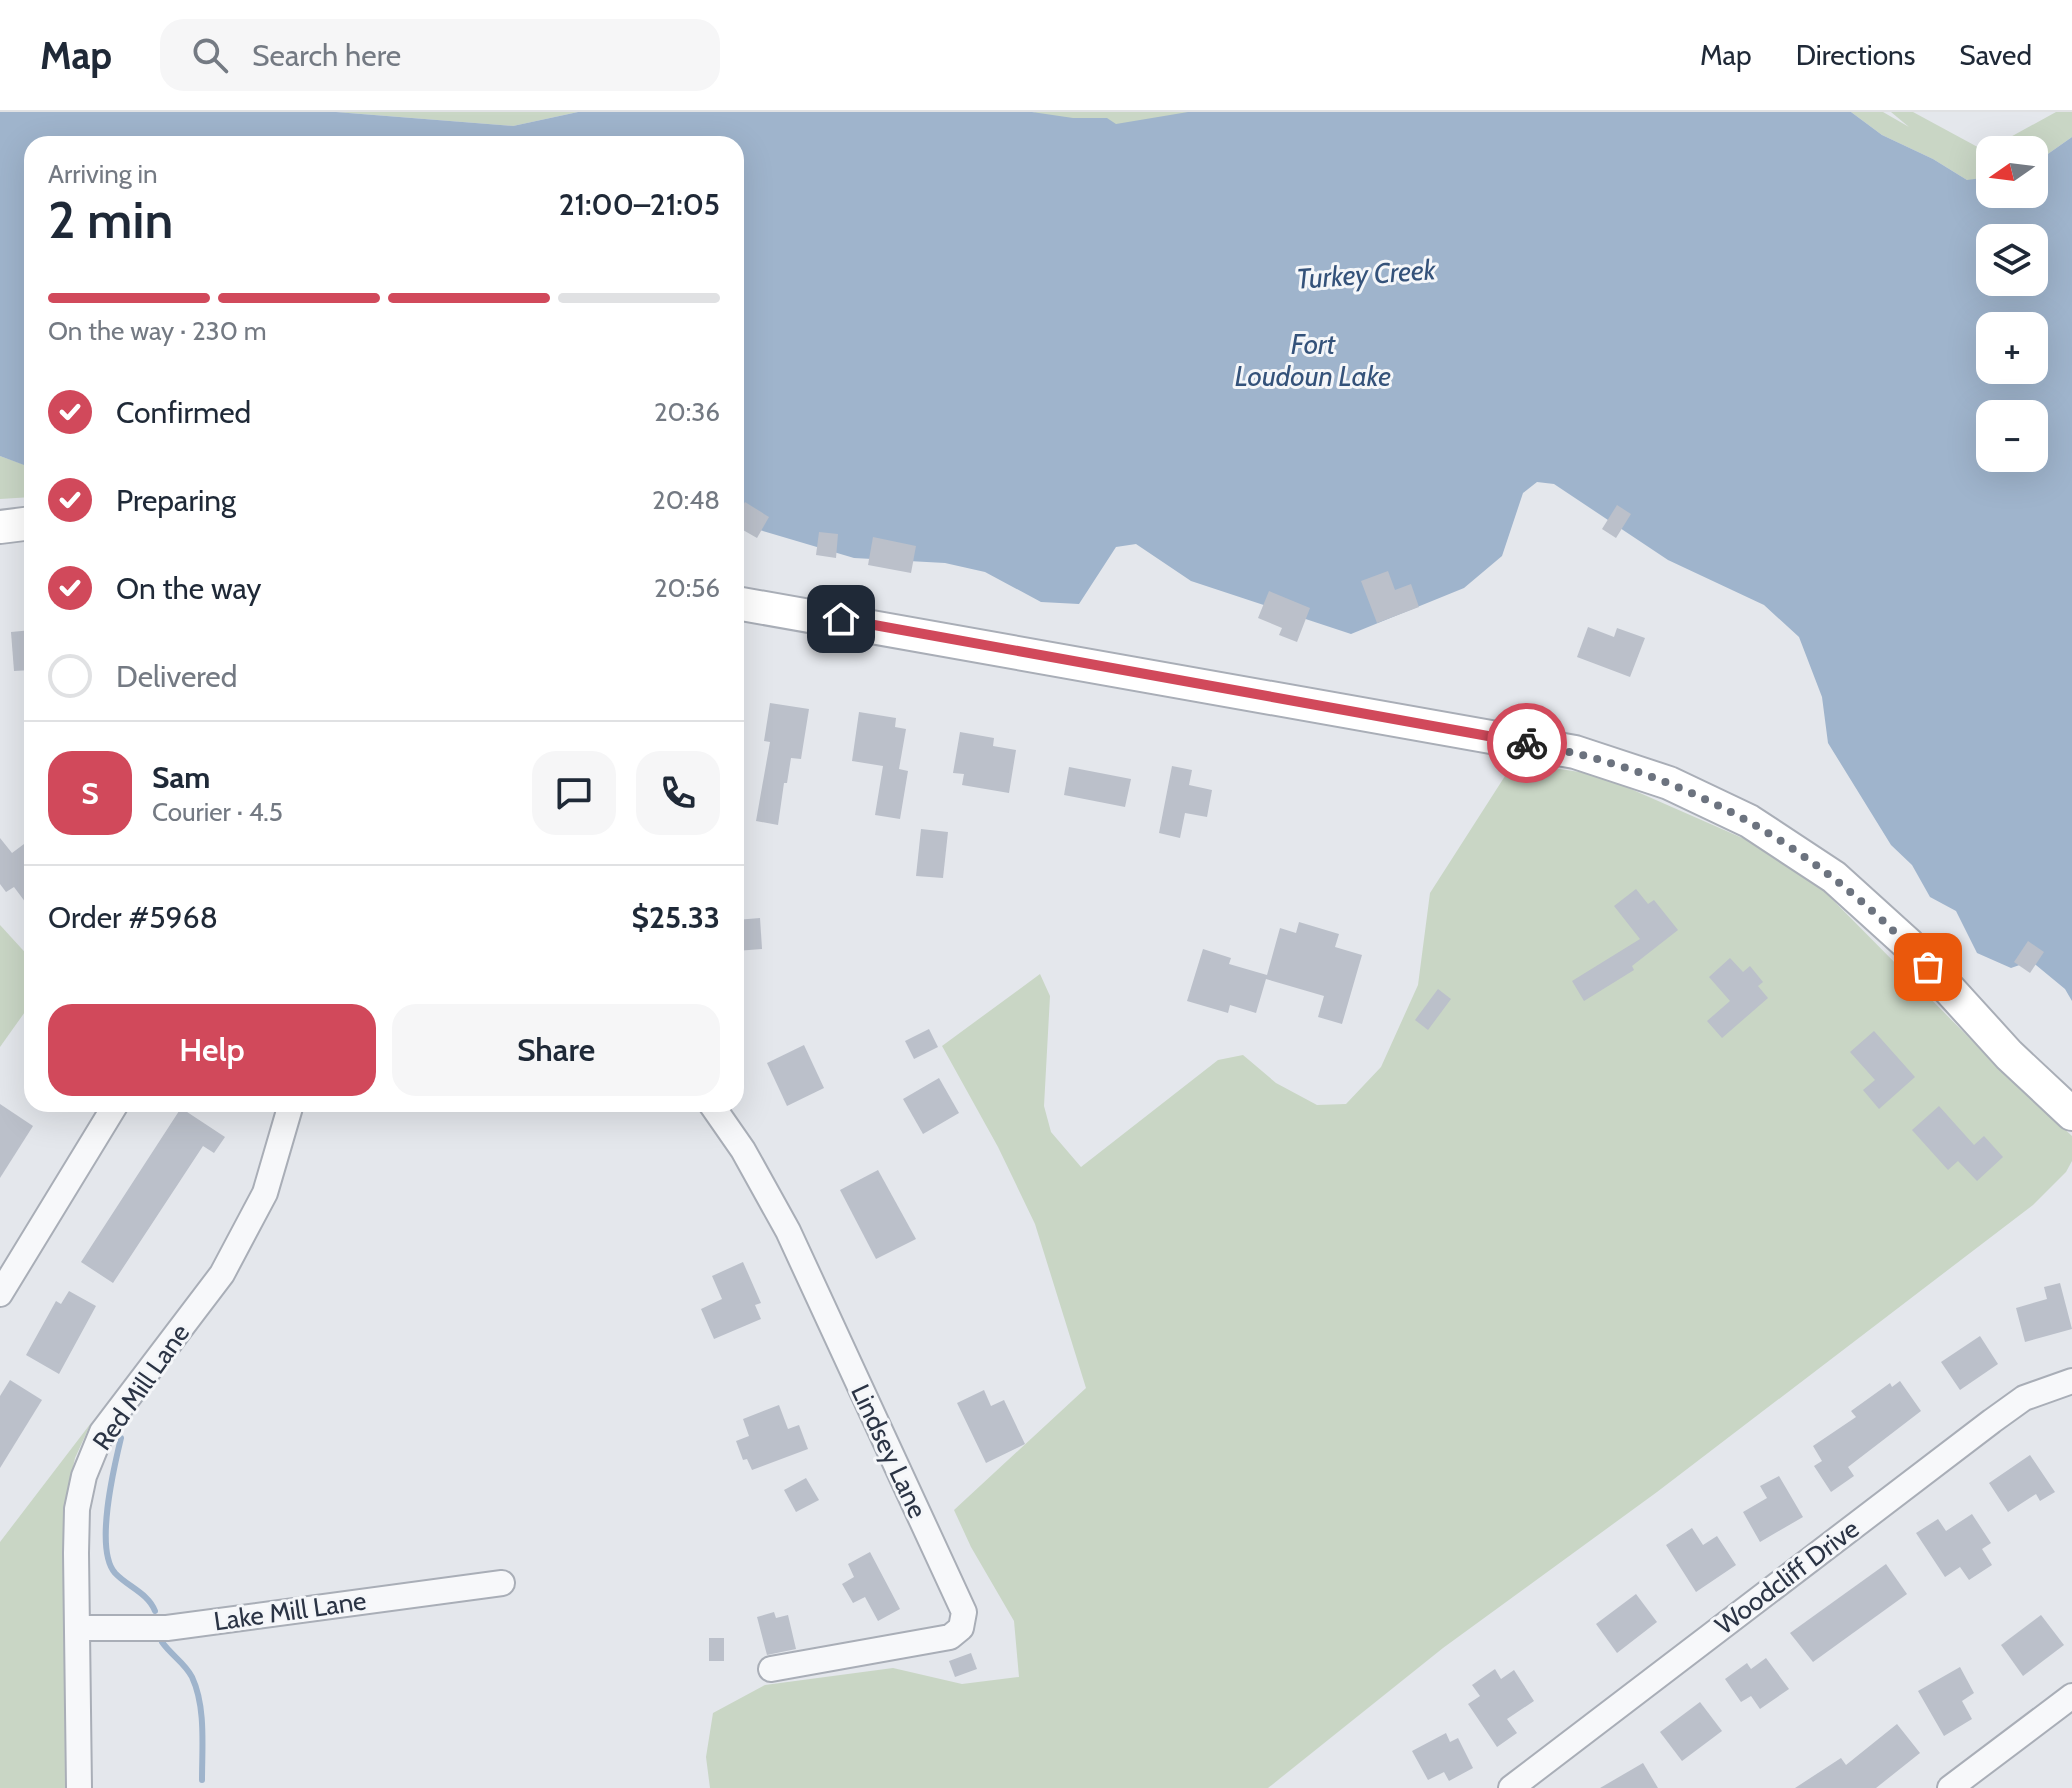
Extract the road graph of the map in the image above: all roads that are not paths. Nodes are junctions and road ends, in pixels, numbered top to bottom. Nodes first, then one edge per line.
1 (24, 524) edge
2 (0, 527) edge
3 (744, 604) edge
4 (111, 1112) edge
5 (289, 1112) edge
6 (717, 1112) edge
7 (2072, 1114) edge
8 (0, 1294) edge
9 (2072, 1381) edge
10 (502, 1583) dead end
11 (77, 1628) junction
12 (771, 1669) dead end
13 (2072, 1696) edge
14 (79, 1788) edge
15 (1511, 1788) edge
16 (1950, 1788) edge

1 - 2 street
3 - 7 street
4 - 8 street
5 - 11 street, Red Mill Lane
6 - 12 street, Lindsey Lane
9 - 15 street, Woodcliff Drive
10 - 11 street, Lake Mill Lane
11 - 14 street, Red Mill Lane
13 - 16 street

